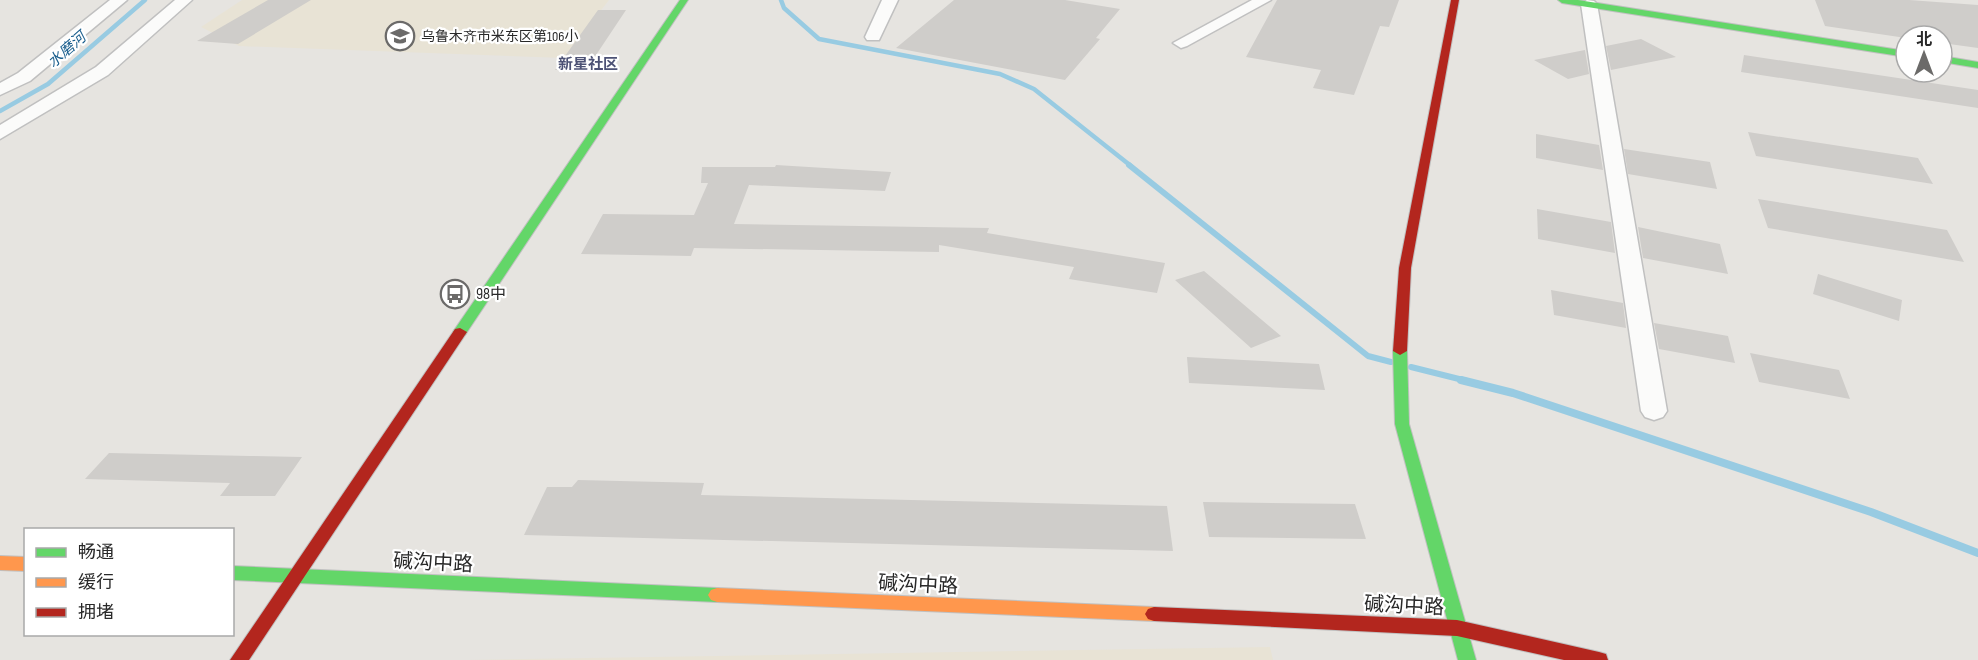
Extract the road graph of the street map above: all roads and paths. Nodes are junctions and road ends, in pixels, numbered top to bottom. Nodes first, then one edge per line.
1 (119, 0) edge
2 (184, 0) edge
3 (684, 0) edge
4 (890, 0) edge
5 (1263, 0) edge
6 (1455, 0) edge
7 (1562, 0) edge
8 (1589, 4) junction
9 (873, 37) dead end
10 (1182, 43) dead end
11 (1894, 52) edge
12 (1954, 61) edge
13 (1978, 65) edge
14 (0, 90) edge
15 (0, 133) edge
16 (1654, 411) dead end
17 (0, 562) edge
18 (24, 564) edge
19 (234, 573) edge
20 (294, 576) junction
21 (1456, 628) junction
22 (239, 660) edge
23 (1467, 660) edge
24 (1474, 660) edge
25 (1599, 660) edge

1 - 14 street
2 - 15 street
3 - 20 street
4 - 9 street
5 - 10 street
6 - 21 street
7 - 8 street
8 - 11 street
8 - 16 street
12 - 13 street
17 - 18 street
19 - 20 street, 碱沟中路
20 - 21 street, 碱沟中路
20 - 22 street
21 - 23 street
21 - 24 street
21 - 25 street, 碱沟中路

